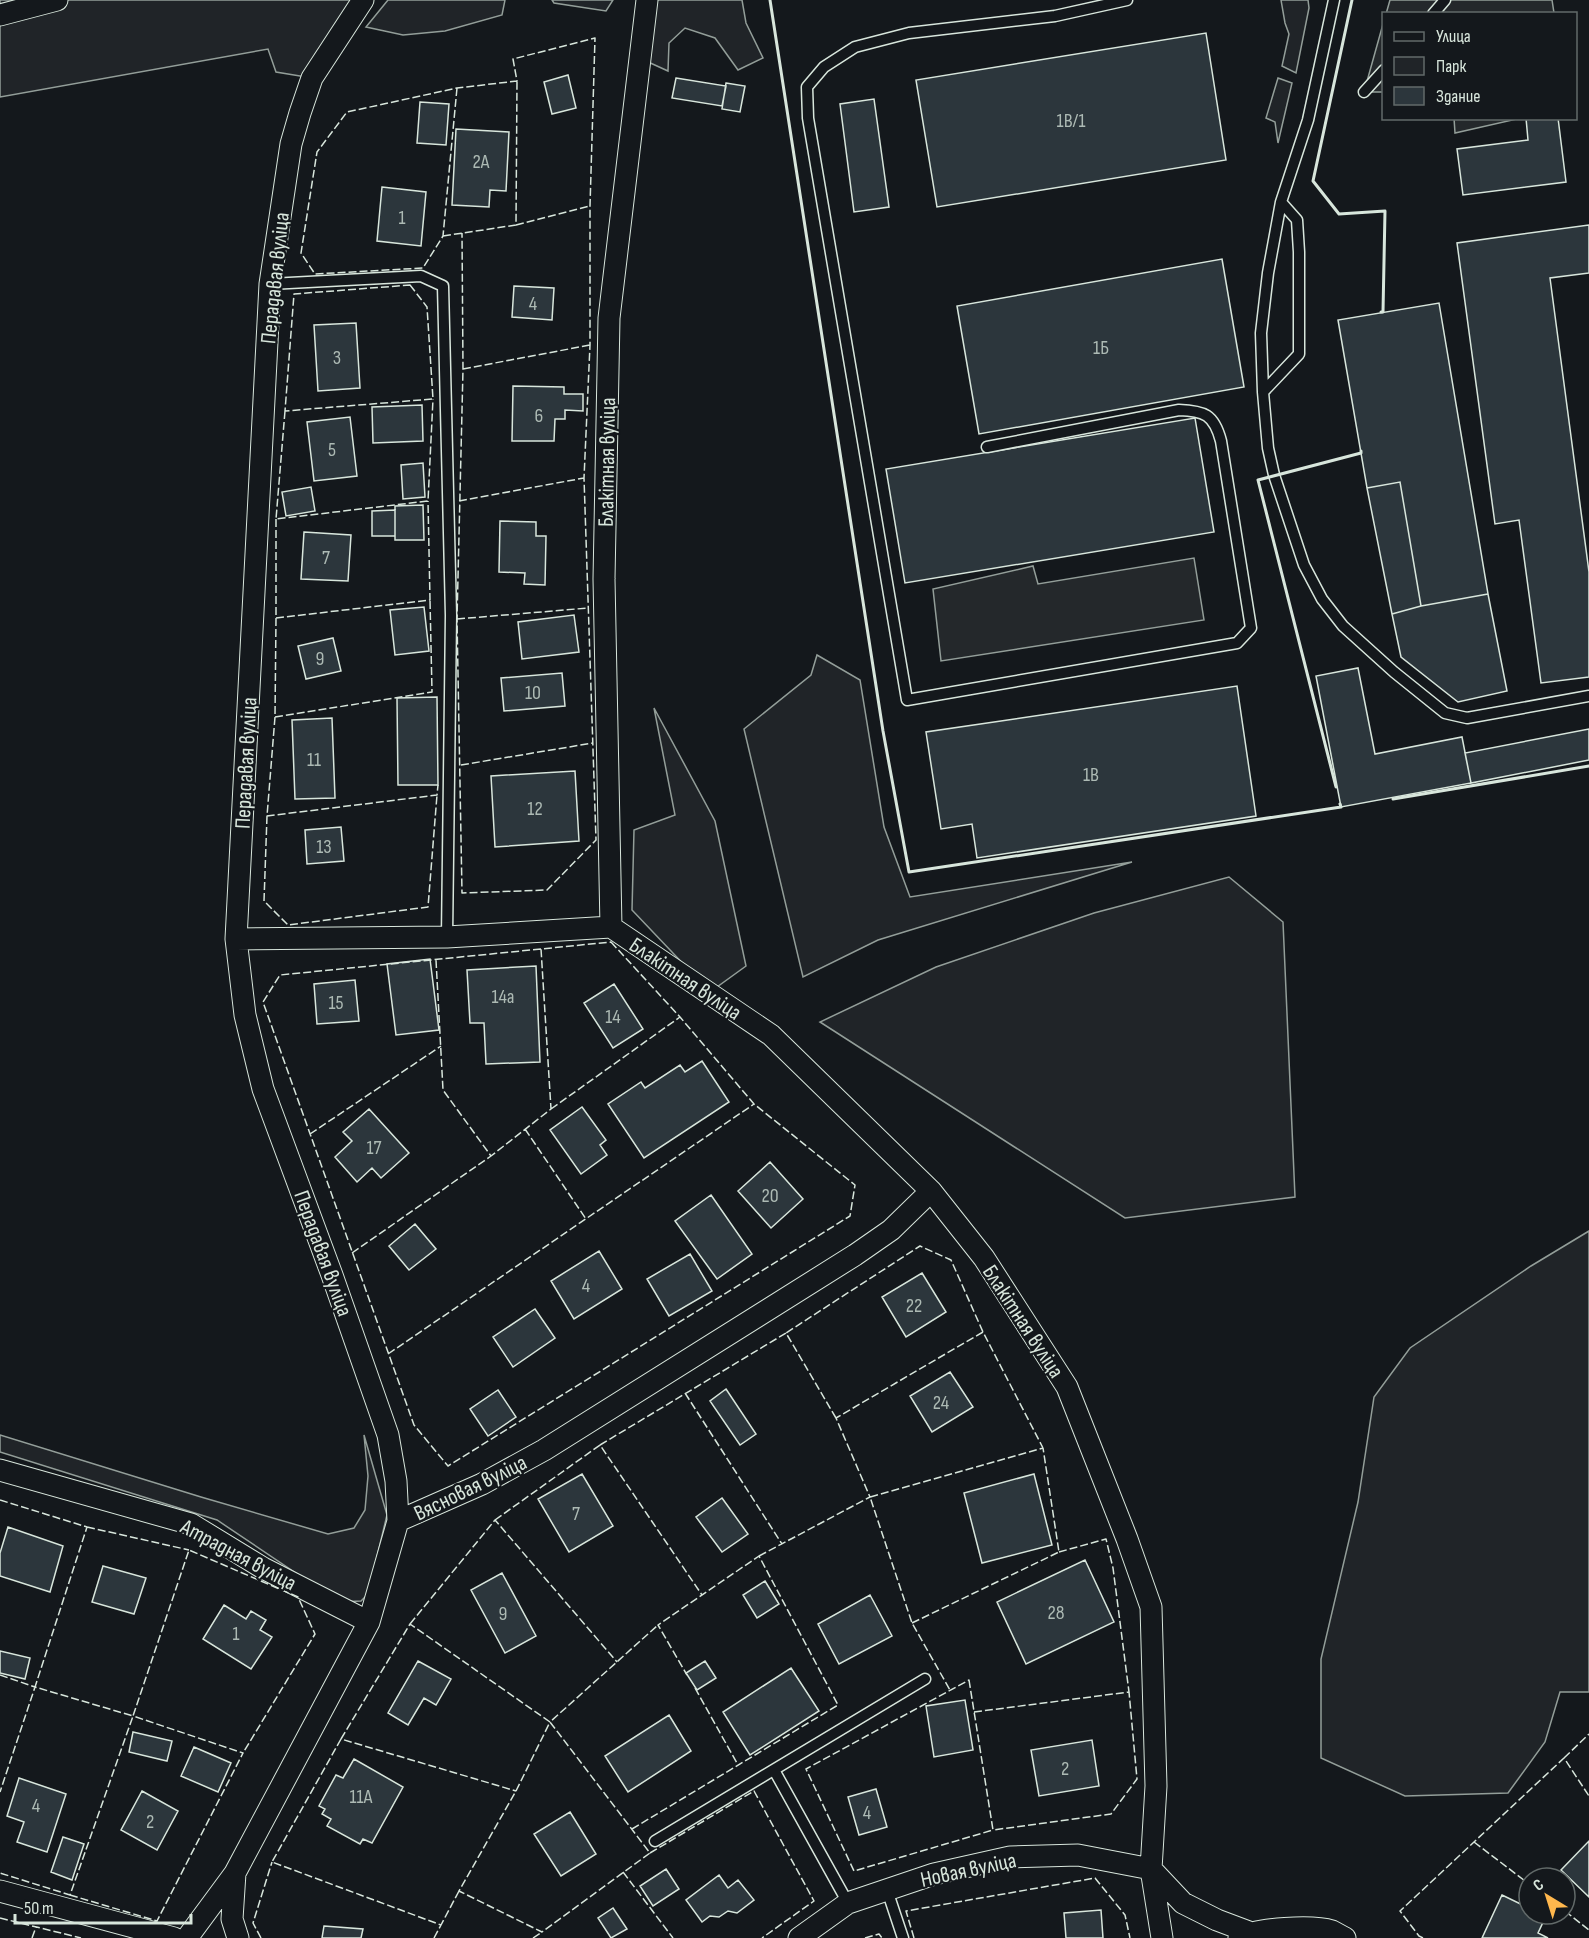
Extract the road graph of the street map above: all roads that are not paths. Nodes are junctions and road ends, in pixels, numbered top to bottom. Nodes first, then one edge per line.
1 (57, 0) edge
2 (363, 0) edge
3 (647, 0) edge
4 (1126, 0) edge
5 (1334, 0) edge
6 (1445, 0) edge
7 (1435, 12) edge
8 (0, 15) edge
9 (1382, 71) edge
10 (1364, 92) dead end
11 (1281, 202) junction
12 (270, 284) junction
13 (1263, 392) junction
14 (987, 447) dead end
15 (1589, 696) edge
16 (611, 927) junction
17 (447, 937) junction
18 (236, 939) junction
19 (931, 1191) junction
20 (0, 1470) edge
21 (398, 1521) junction
22 (369, 1622) junction
23 (925, 1678) dead end
24 (774, 1770) junction
25 (655, 1840) dead end
26 (1151, 1869) junction
27 (235, 1872) junction
28 (887, 1890) junction
29 (0, 1891) edge
30 (848, 1903) junction
31 (1244, 1935) edge
32 (174, 1938) edge
33 (188, 1938) edge
34 (238, 1938) edge
35 (800, 1938) edge
36 (903, 1938) edge
37 (1162, 1938) edge
38 (1345, 1938) edge

1 - 8 street
2 - 12 street, Перадавая вуліца
3 - 16 street, Блакітная вуліца
4 - 14 lane
5 - 11 lane
6 - 7 lane
9 - 10 lane
11 - 13 lane
11 - 13 lane
12 - 17 lane
12 - 18 street, Перадавая вуліца
13 - 15 lane
16 - 17 street, Блакітная вуліца
16 - 19 street, Блакітная вуліца
17 - 18 street, Блакітная вуліца
18 - 21 street, Перадавая вуліца
19 - 21 street, Вясновая вуліца
19 - 26 street, Блакітная вуліца
20 - 22 street, Атрадная вуліца
21 - 22 street, Вясновая вуліца
22 - 27 street, Вясновая вуліца
23 - 24 lane
24 - 25 lane
24 - 30 lane
26 - 28 street, Новая вуліца
26 - 31 street
26 - 37 street, Блакітная вуліца
27 - 33 street, Вясновая вуліца
27 - 34 street
28 - 30 street, Новая вуліца
28 - 36 lane
29 - 32 street
30 - 35 street, Новая вуліца
31 - 38 street

